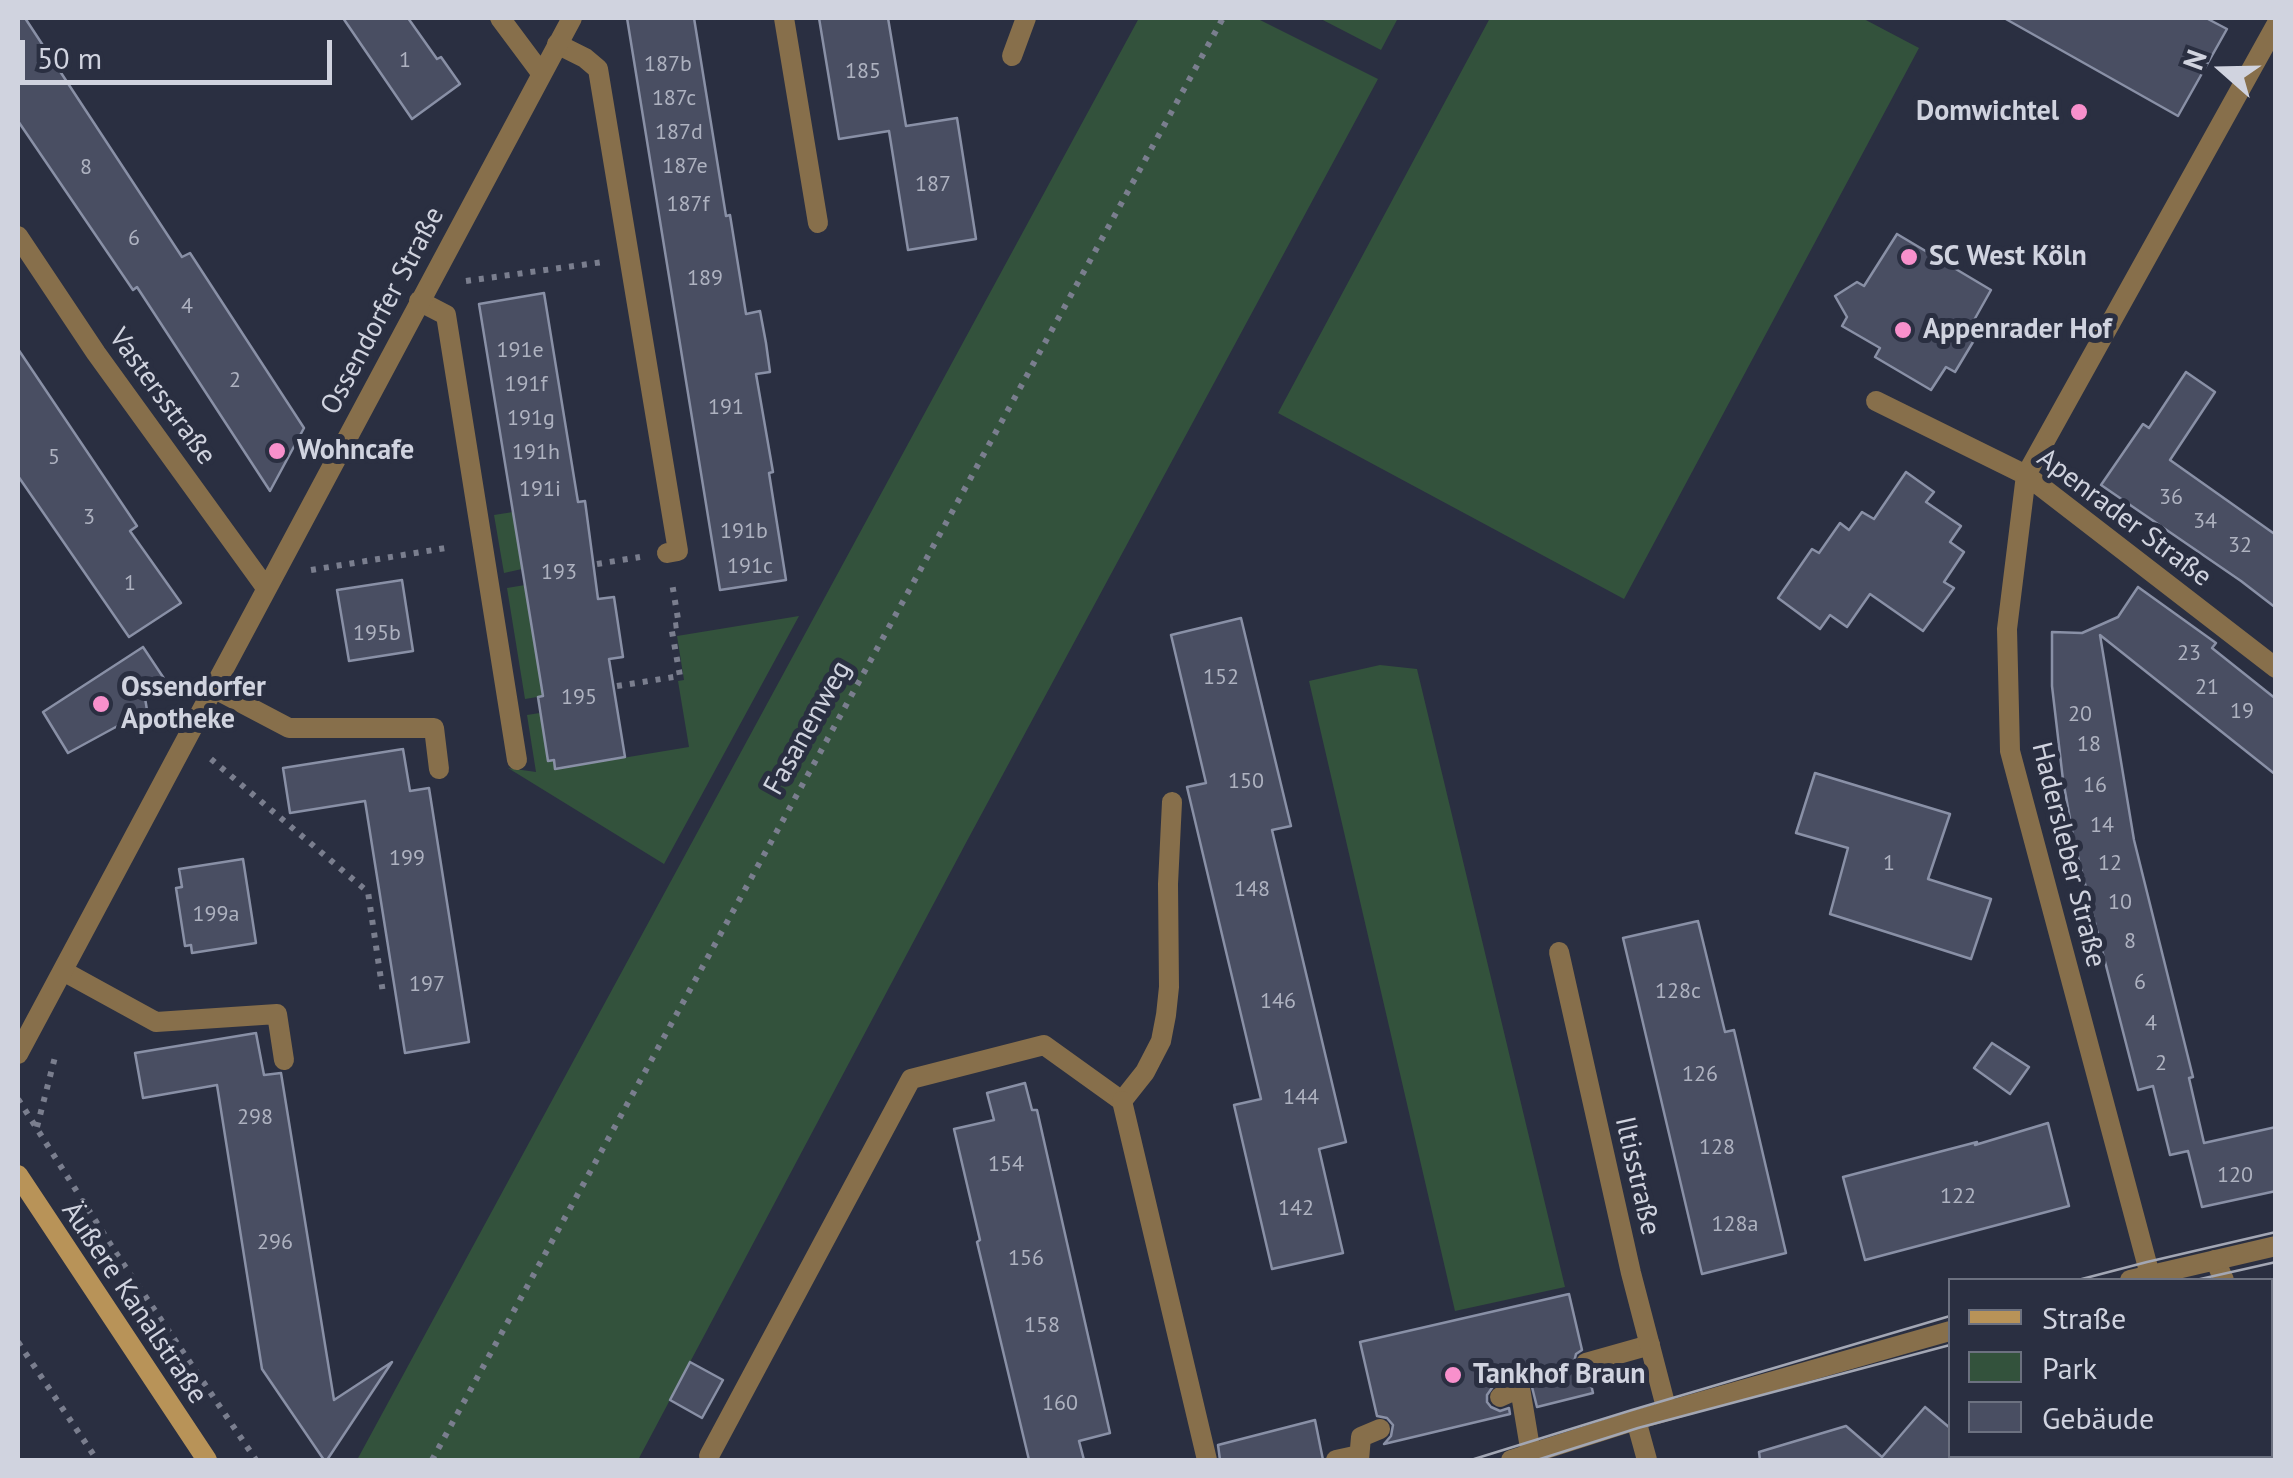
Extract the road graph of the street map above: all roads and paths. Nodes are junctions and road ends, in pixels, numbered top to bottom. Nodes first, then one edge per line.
1 (500, 18) edge
2 (572, 18) edge
3 (784, 18) edge
4 (1026, 18) edge
5 (1223, 18) edge
6 (2276, 24) edge
7 (557, 44) junction
8 (1012, 56) dead end
9 (541, 73) junction
10 (818, 223) dead end
11 (18, 236) edge
12 (629, 258) junction
13 (438, 266) junction
14 (419, 302) junction
15 (1876, 402) dead end
16 (2026, 475) junction
17 (482, 542) junction
18 (666, 553) junction
19 (281, 560) junction
20 (597, 564) dead end
21 (266, 588) junction
22 (2276, 668) edge
23 (617, 686) dead end
24 (214, 688) junction
25 (183, 744) junction
26 (517, 760) dead end
27 (439, 769) dead end
28 (1172, 802) dead end
29 (1558, 952) dead end
30 (63, 971) junction
31 (384, 993) dead end
32 (18, 1054) edge
33 (284, 1060) dead end
34 (18, 1099) edge
35 (1122, 1101) junction
36 (18, 1175) edge
37 (2276, 1246) edge
38 (2215, 1260) junction
39 (2140, 1278) edge
40 (2223, 1278) edge
41 (1948, 1332) edge
42 (18, 1342) edge
43 (1650, 1345) junction
44 (1586, 1362) dead end
45 (1518, 1390) dead end
46 (1668, 1411) junction
47 (1636, 1420) junction
48 (1380, 1429) dead end
49 (709, 1456) dead end
50 (1521, 1457) edge
51 (1359, 1458) edge
52 (97, 1460) edge
53 (207, 1460) edge
54 (256, 1460) edge
55 (432, 1460) edge
56 (1206, 1460) edge
57 (1336, 1460) edge
58 (1647, 1460) edge

1 - 9 street
2 - 7 street, Ossendorfer Straße
3 - 10 street
4 - 8 street
5 - 55 path, Fasanenweg
6 - 16 street, Hadersleber Straße
7 - 9 street, Ossendorfer Straße
7 - 12 street
9 - 13 street, Ossendorfer Straße
11 - 21 street, Vastersstraße
12 - 13 path
12 - 18 street
13 - 14 street, Ossendorfer Straße
14 - 17 street
14 - 19 street, Ossendorfer Straße
15 - 16 street, Apenrader Straße
16 - 22 street, Apenrader Straße
16 - 39 street, Hadersleber Straße
17 - 19 path
17 - 26 street
18 - 20 path
18 - 23 path
19 - 21 street, Ossendorfer Straße
21 - 24 street, Ossendorfer Straße
24 - 25 street, Ossendorfer Straße
24 - 27 street
25 - 30 street, Ossendorfer Straße
25 - 31 path
28 - 35 street
29 - 43 street, Iltisstraße
30 - 32 street, Ossendorfer Straße
30 - 33 street
34 - 54 path
35 - 49 street
35 - 56 street
36 - 53 main road, Äußere Kanalstraße
37 - 38 street
38 - 39 street
38 - 40 street
41 - 46 street
42 - 52 path
43 - 44 street
43 - 46 street, Iltisstraße
45 - 50 street
46 - 47 street
47 - 50 street
47 - 58 street
48 - 51 street
51 - 57 street

